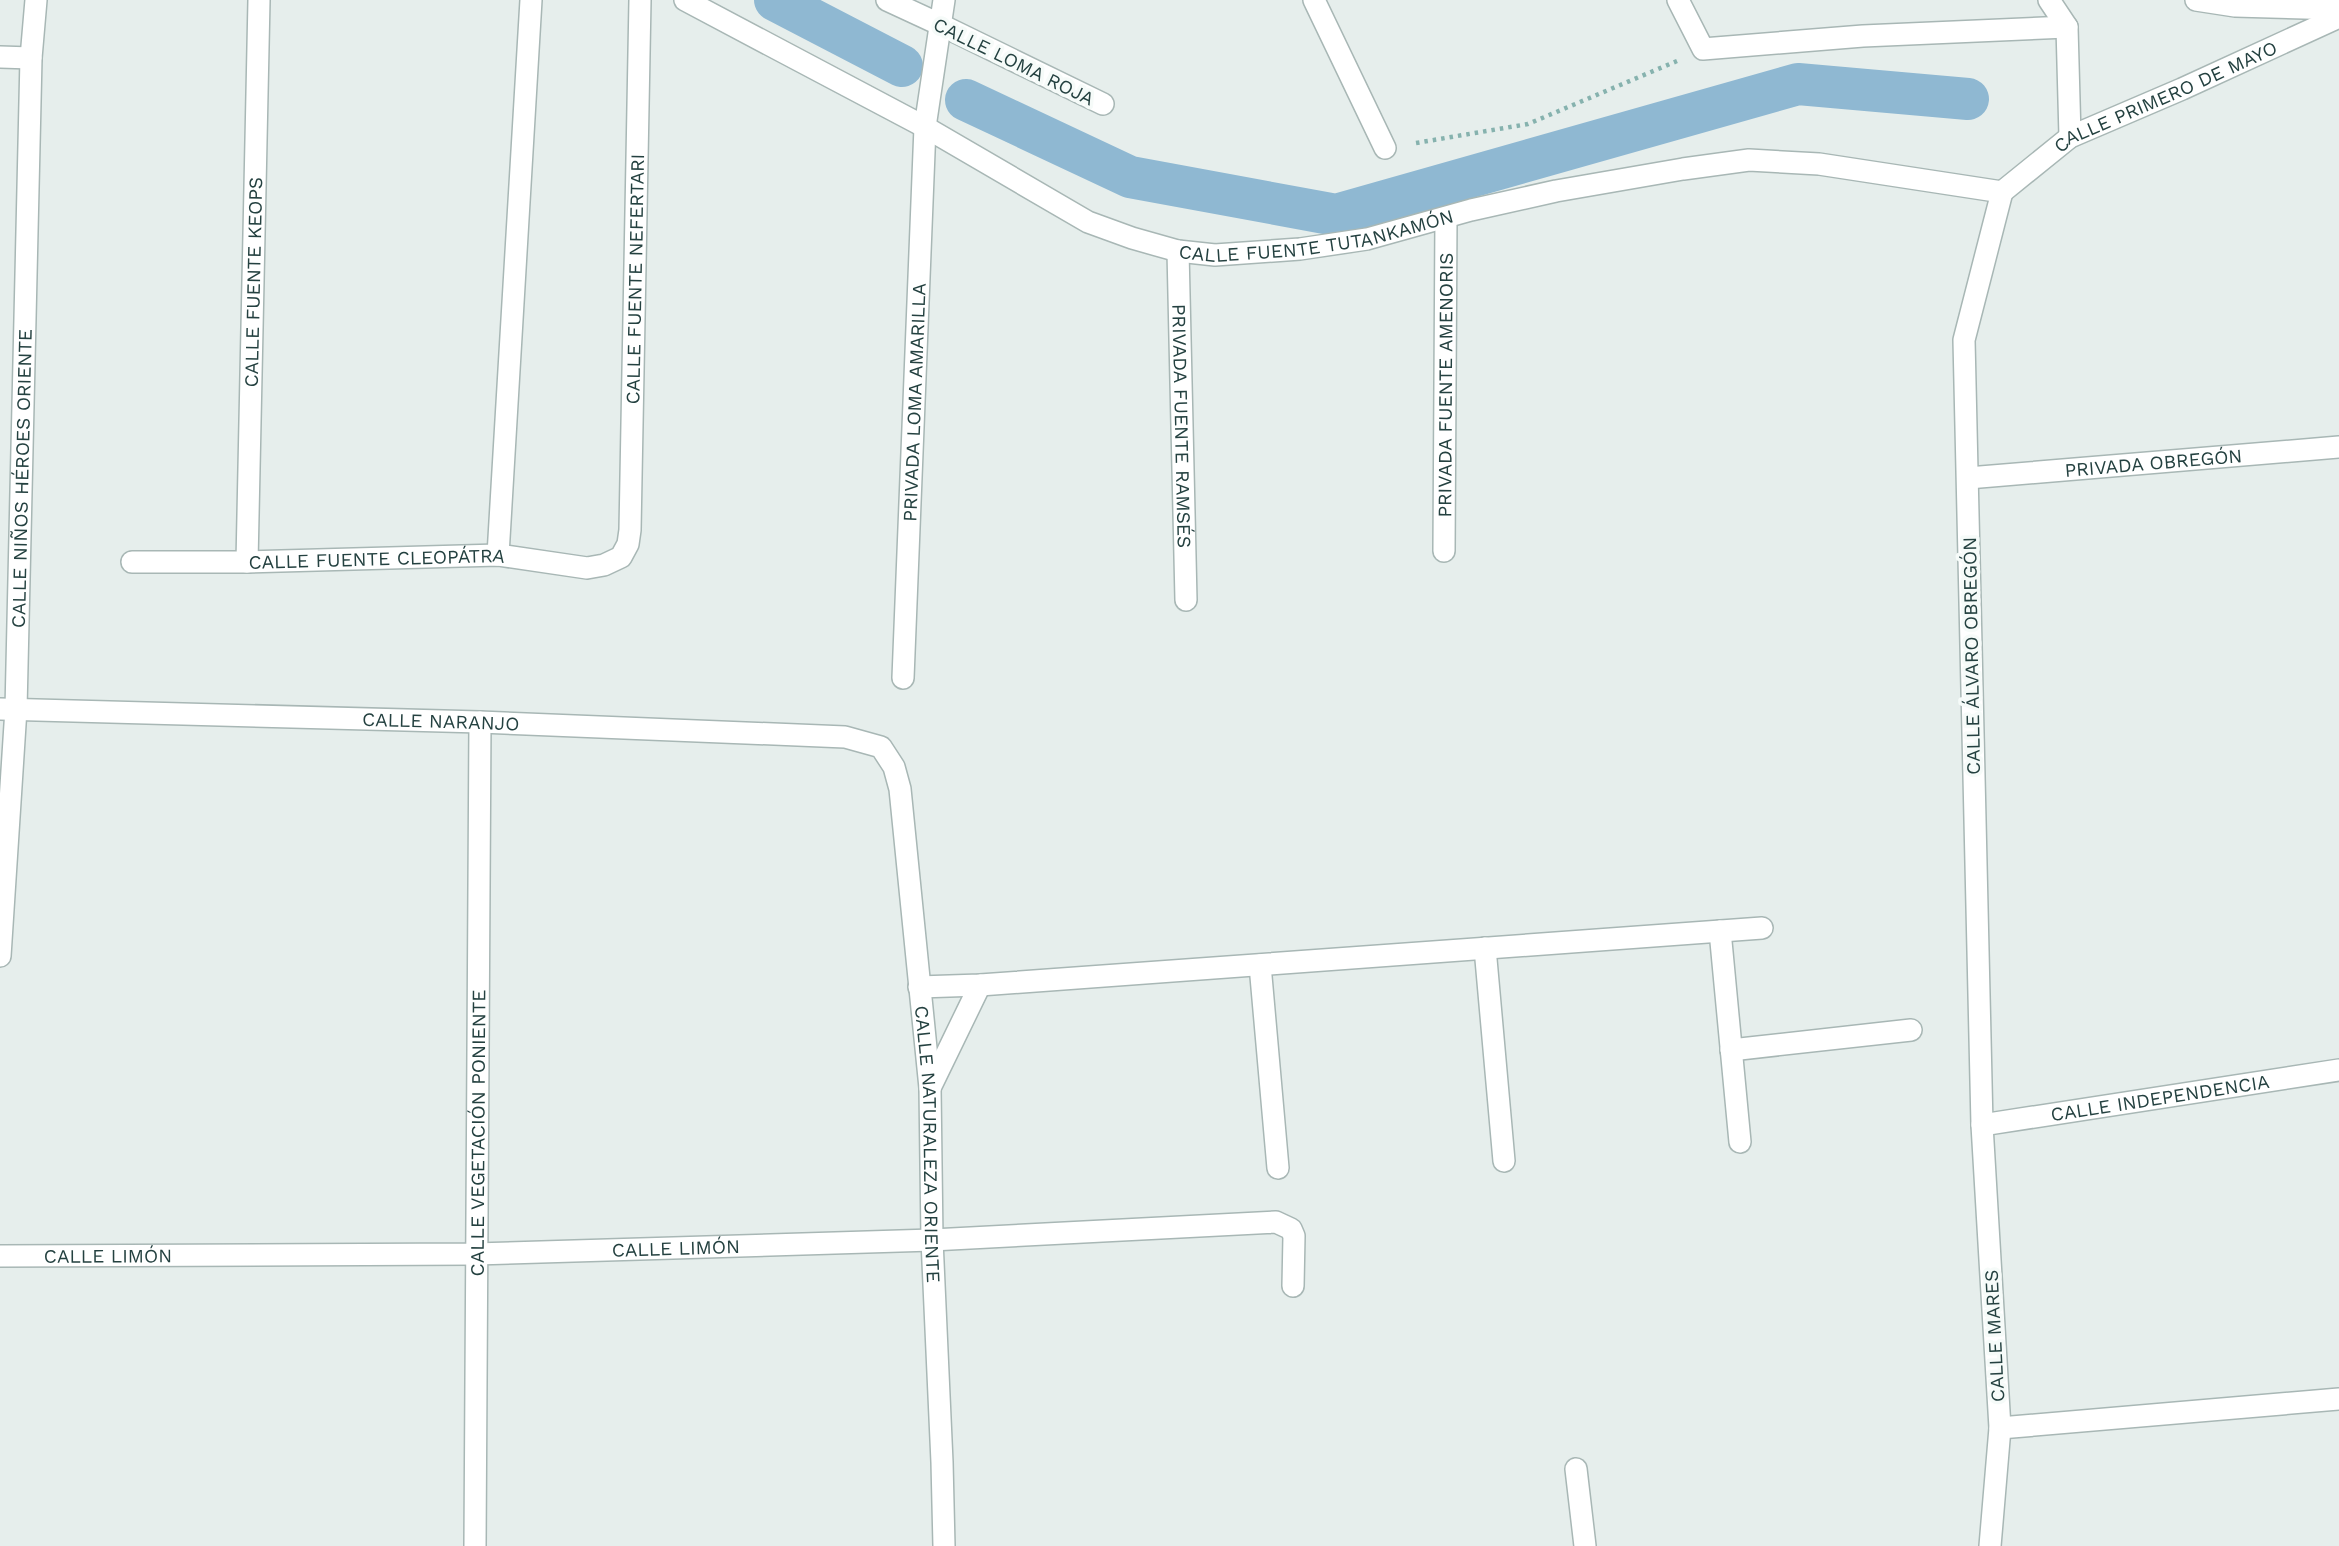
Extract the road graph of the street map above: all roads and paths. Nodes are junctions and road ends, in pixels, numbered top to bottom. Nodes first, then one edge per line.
1 (36, 0) edge
2 (259, 0) edge
3 (531, 0) edge
4 (640, 0) edge
5 (685, 0) edge
6 (887, 0) edge
7 (944, 0) edge
8 (1314, 0) edge
9 (1678, 0) edge
10 (2049, 0) edge
11 (2196, 0) edge
12 (2339, 9) edge
13 (2339, 17) edge
14 (941, 25) junction
15 (2067, 27) junction
16 (1703, 49) junction
17 (0, 57) edge
18 (31, 58) junction
19 (1103, 104) dead end
20 (925, 127) junction
21 (2070, 137) junction
22 (1385, 148) joint
23 (2002, 192) junction
24 (1446, 218) junction
25 (1178, 251) junction
26 (2339, 447) edge
27 (1968, 478) junction
28 (1444, 551) dead end
29 (499, 555) junction
30 (621, 557) joint
31 (132, 562) dead end
32 (247, 562) junction
33 (1186, 600) dead end
34 (903, 678) dead end
35 (8, 709) edge
36 (480, 722) junction
37 (881, 747) joint
38 (1762, 928) dead end
39 (1720, 931) junction
40 (1485, 948) junction
41 (0, 956) edge
42 (1260, 965) junction
43 (980, 985) junction
44 (919, 987) junction
45 (1911, 1030) dead end
46 (1731, 1050) junction
47 (2339, 1070) edge
48 (930, 1088) junction
49 (1982, 1125) junction
50 (1740, 1142) dead end
51 (1504, 1161) dead end
52 (1279, 1168) dead end
53 (932, 1240) junction
54 (475, 1254) junction
55 (0, 1256) edge
56 (1293, 1286) dead end
57 (2339, 1399) edge
58 (2000, 1428) junction
59 (1576, 1469) dead end
60 (475, 1546) edge
61 (944, 1546) edge
62 (1585, 1546) edge
63 (1990, 1546) edge

1 - 18 street, CALLE NIÑOS HÉROES ORIENTE
2 - 32 street, CALLE FUENTE KEOPS
3 - 29 street
4 - 30 street, CALLE FUENTE NEFERTARI
5 - 20 street, CALLE FUENTE TUTANKAMÓN
6 - 14 street, CALLE LOMA ROJA
7 - 14 street, PRIVADA LOMA AMARILLA
8 - 22 street
9 - 16 street
10 - 15 street
11 - 12 street
13 - 21 street, CALLE PRIMERO DE MAYO
14 - 19 street, CALLE LOMA ROJA
14 - 20 street, PRIVADA LOMA AMARILLA
15 - 16 street
15 - 21 street
16 - 22 path
17 - 18 street
18 - 35 street, CALLE NIÑOS HÉROES ORIENTE
20 - 25 street, CALLE FUENTE TUTANKAMÓN
20 - 34 street, PRIVADA LOMA AMARILLA
21 - 23 street, CALLE PRIMERO DE MAYO
23 - 24 street, CALLE FUENTE TUTANKAMÓN
23 - 27 street, CALLE ÁLVARO OBREGÓN
24 - 25 street, CALLE FUENTE TUTANKAMÓN
24 - 28 street, PRIVADA FUENTE AMENORIS
25 - 33 street, PRIVADA FUENTE RAMSÉS
26 - 27 street, PRIVADA OBREGÓN
27 - 49 street, CALLE ÁLVARO OBREGÓN
29 - 30 street, CALLE FUENTE CLEOPÁTRA
29 - 32 street, CALLE FUENTE CLEOPÁTRA
31 - 32 street, CALLE FUENTE CLEOPÁTRA
35 - 36 street, CALLE NARANJO
35 - 41 street, CALLE NIÑOS HÉROES ORIENTE
36 - 37 street, CALLE NARANJO
36 - 54 street, CALLE VEGETACIÓN PONIENTE
37 - 44 street, CALLE NATURALEZA ORIENTE
38 - 39 street
39 - 40 street
39 - 46 street
40 - 42 street
40 - 51 street
42 - 43 street
42 - 52 street
43 - 44 street
43 - 48 street
44 - 48 street, CALLE NATURALEZA ORIENTE
45 - 46 street
46 - 50 street
47 - 49 street, CALLE INDEPENDENCIA
48 - 53 street, CALLE NATURALEZA ORIENTE
49 - 58 street, CALLE MARES
53 - 54 street, CALLE LIMÓN
53 - 56 street, CALLE LIMÓN
53 - 61 street, CALLE NATURALEZA ORIENTE
54 - 55 street, CALLE LIMÓN
54 - 60 street, CALLE VEGETACIÓN PONIENTE
57 - 58 street
58 - 63 street, CALLE MARES
59 - 62 street

